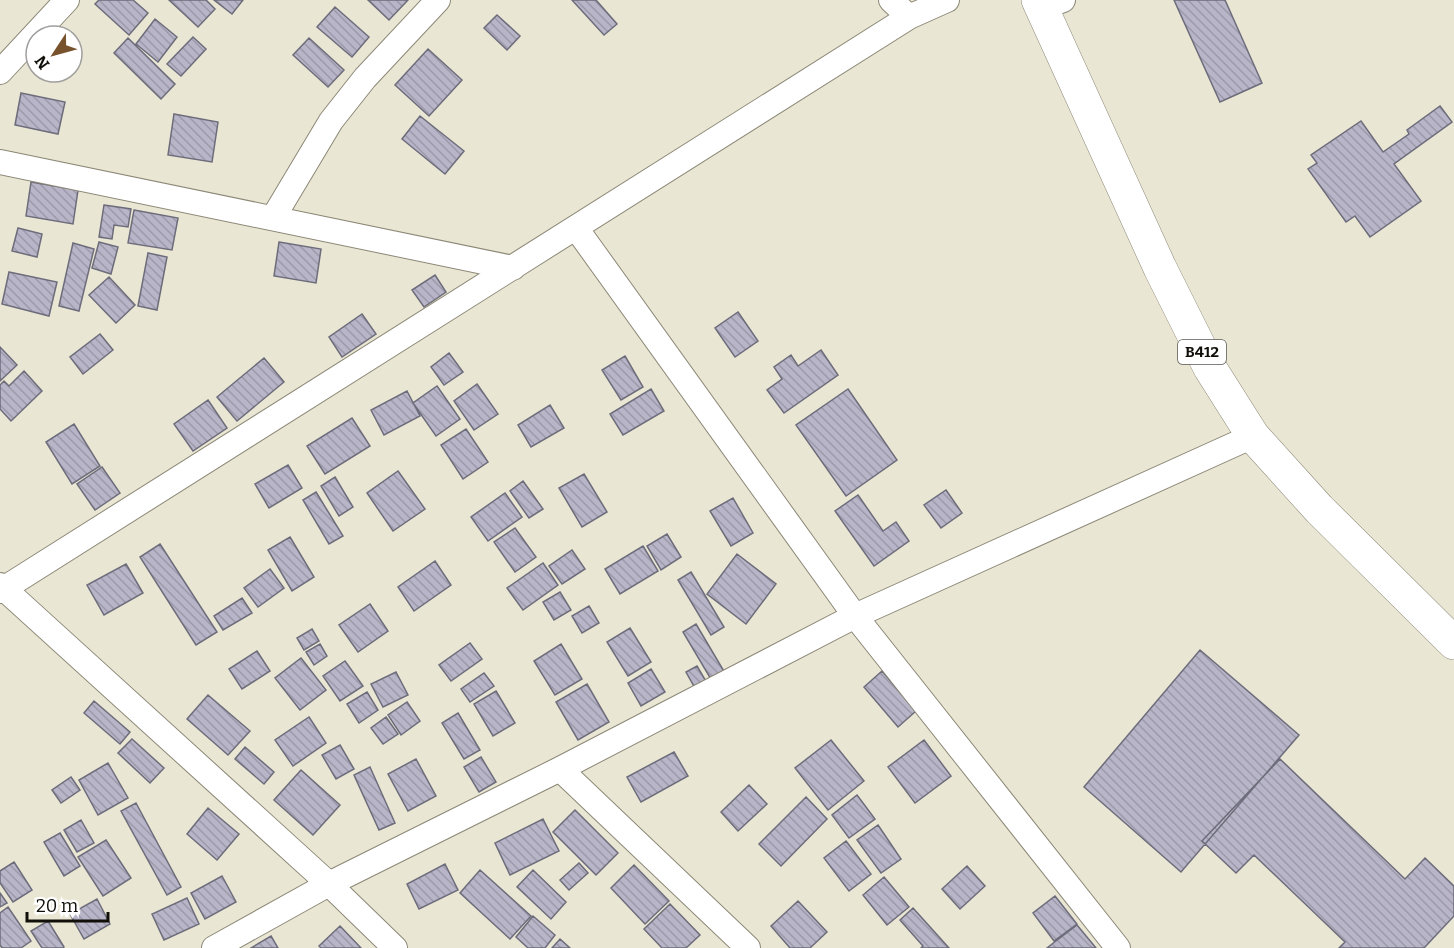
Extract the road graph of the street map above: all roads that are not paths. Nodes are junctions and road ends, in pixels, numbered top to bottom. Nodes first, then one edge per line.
1 (67, 0) edge
2 (438, 0) edge
3 (891, 0) edge
4 (947, 0) edge
5 (1048, 3) edge
6 (909, 17) junction
7 (0, 72) edge
8 (0, 162) edge
9 (273, 218) junction
10 (576, 228) junction
11 (513, 268) junction
12 (1253, 436) junction
13 (1, 588) edge
14 (855, 616) junction
15 (1454, 643) edge
16 (560, 769) junction
17 (329, 884) junction
18 (214, 948) edge
19 (394, 948) edge
20 (748, 948) edge
21 (1118, 948) edge

1 - 7 street
2 - 9 street
3 - 6 street
4 - 6 street
5 - 12 main road, B412
6 - 10 street
8 - 9 street
9 - 11 street
10 - 11 street
10 - 14 street
11 - 13 street
12 - 14 street
12 - 15 main road, B412
13 - 17 street
14 - 16 street
14 - 21 street
16 - 17 street
16 - 20 street
17 - 18 street
17 - 19 street

